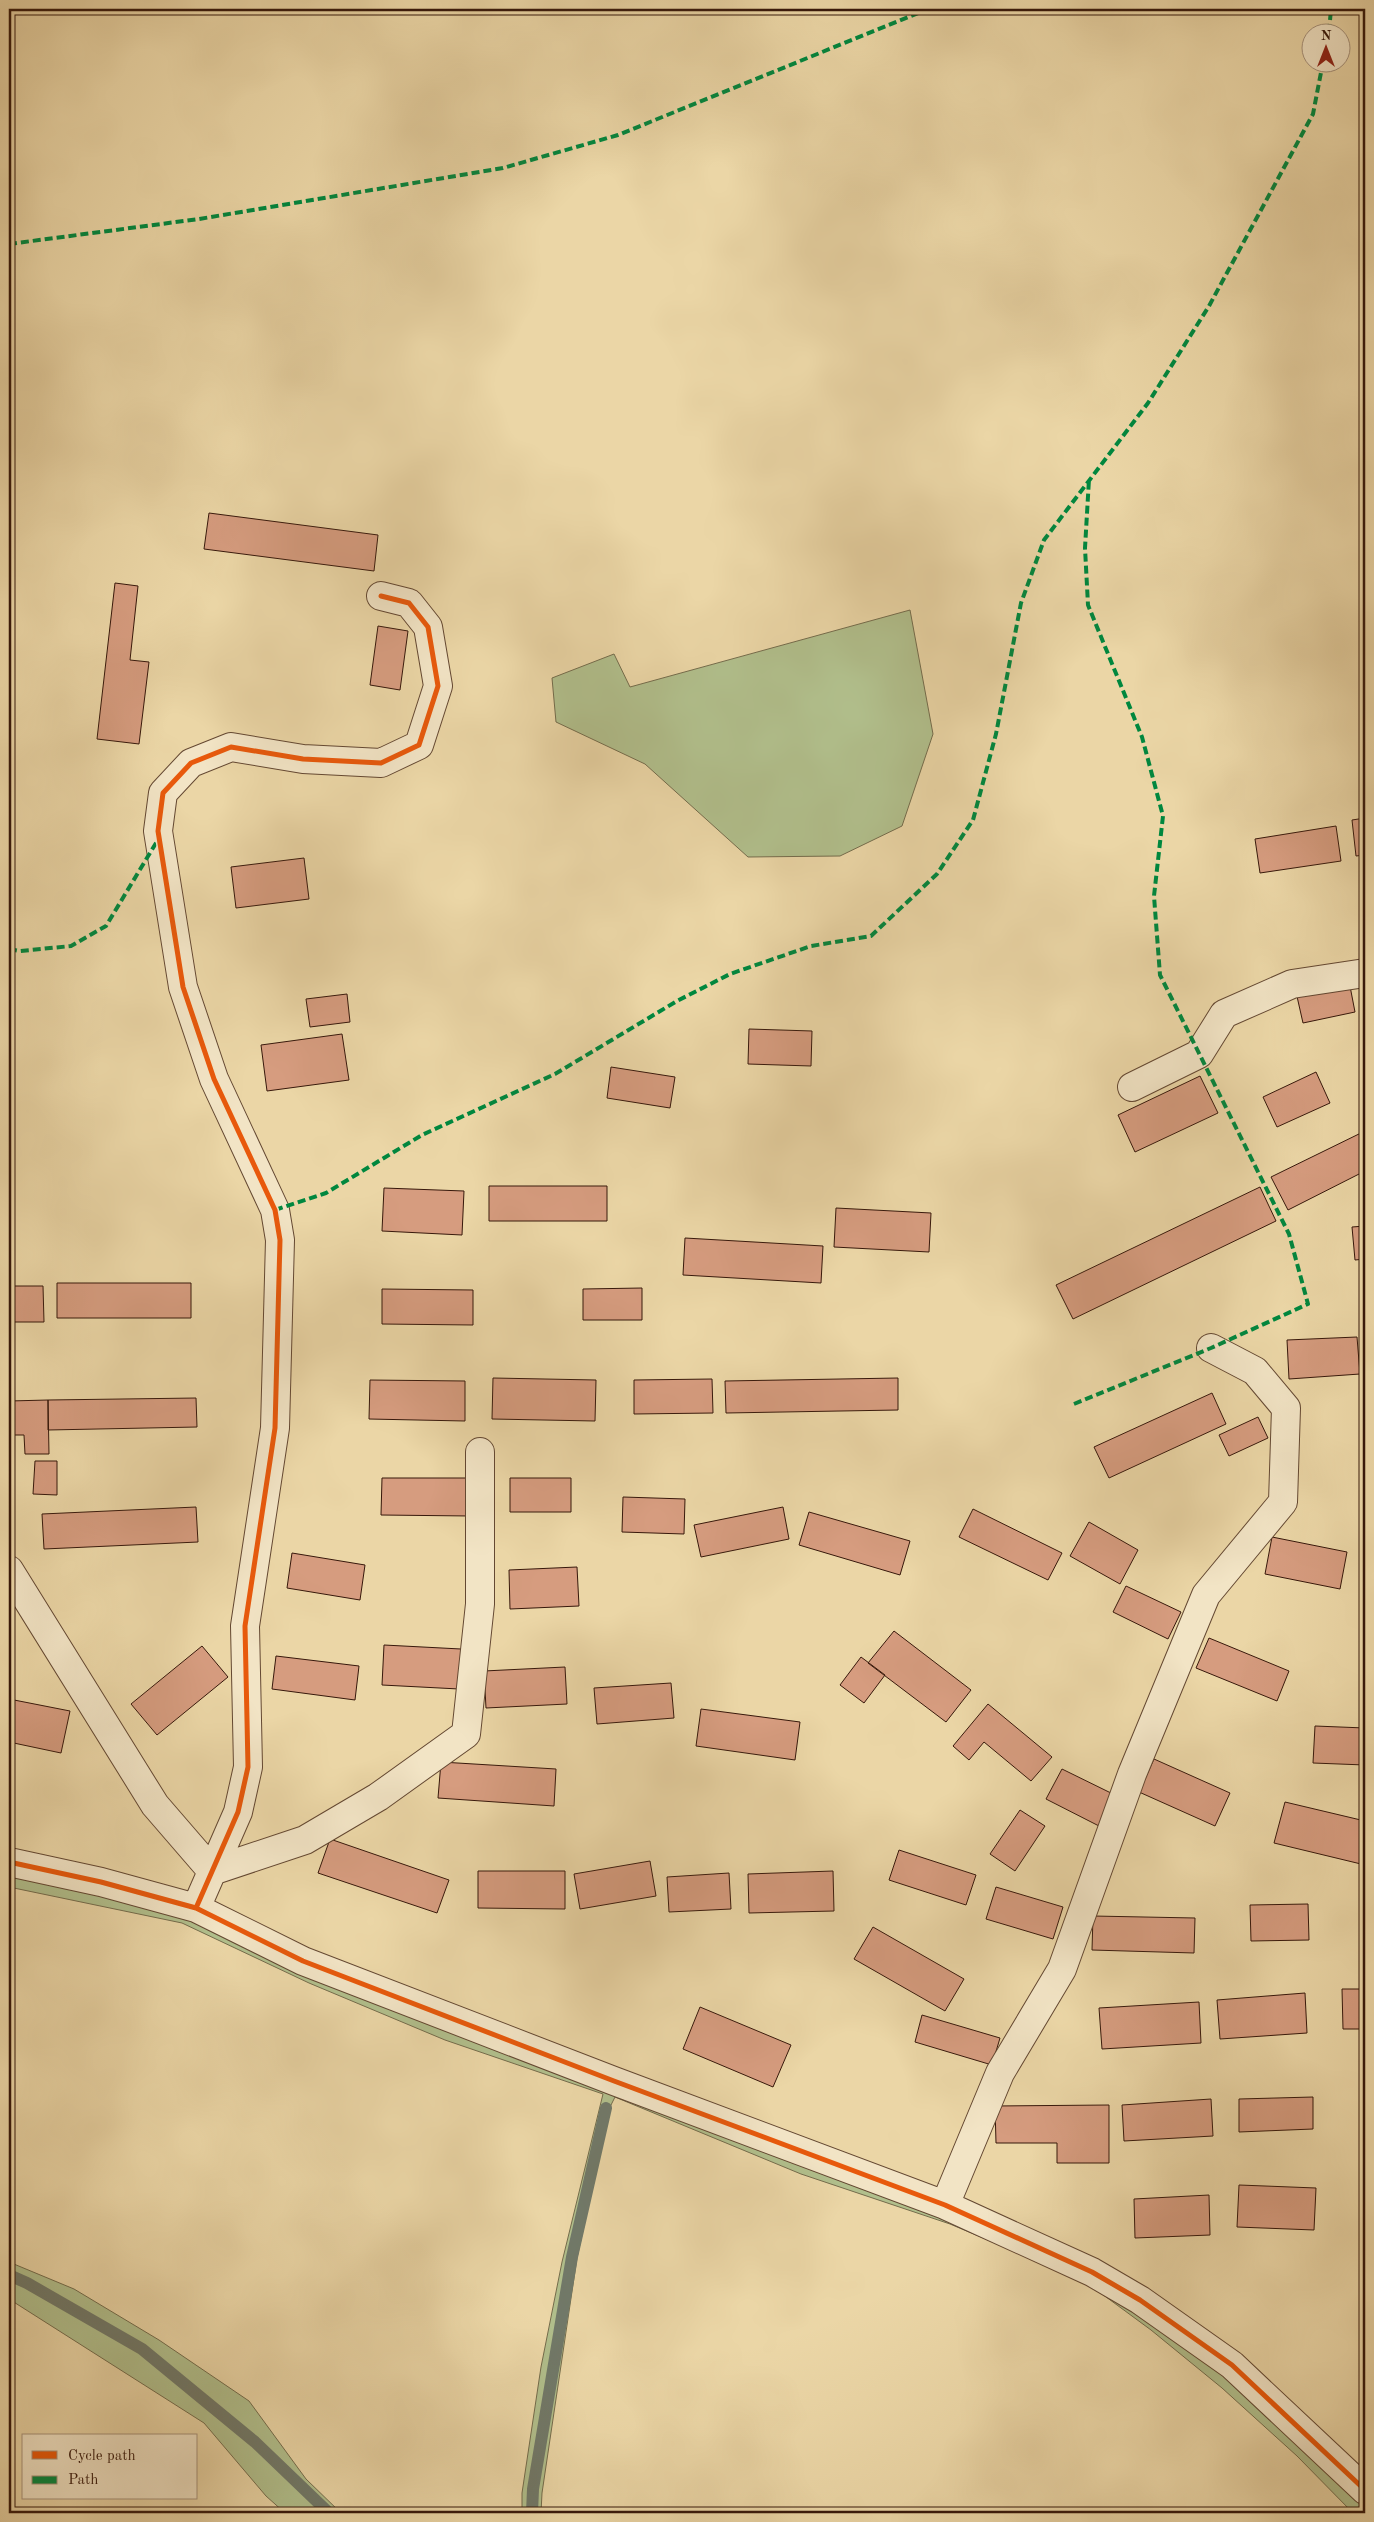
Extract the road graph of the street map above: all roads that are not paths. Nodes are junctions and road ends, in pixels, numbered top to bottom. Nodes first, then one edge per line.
1 (381, 596) dead end
2 (1365, 974) edge
3 (1132, 1088) dead end
4 (1211, 1348) dead end
5 (480, 1452) dead end
6 (9, 1570) edge
7 (9, 1862) edge
8 (212, 1871) junction
9 (196, 1908) junction
10 (945, 2204) junction
11 (1365, 2490) edge

1 - 8 street
2 - 3 street
4 - 10 street
5 - 8 street
6 - 8 street
7 - 9 street
8 - 9 street
9 - 10 street
10 - 11 street

